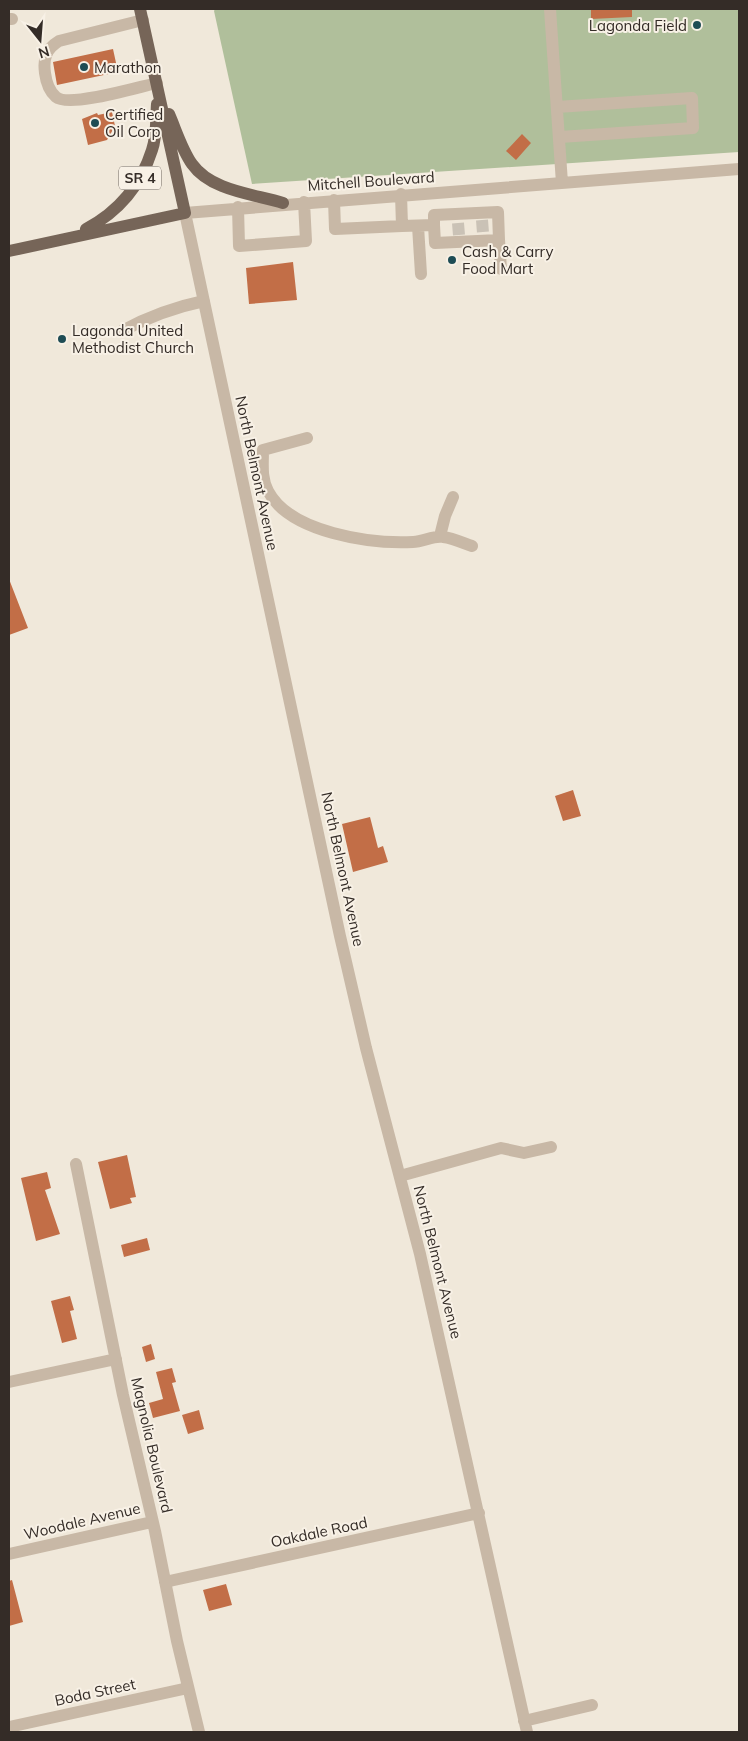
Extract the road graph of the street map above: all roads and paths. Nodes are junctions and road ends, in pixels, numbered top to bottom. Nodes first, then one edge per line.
1 (550, 9) edge
2 (141, 14) edge
3 (157, 87) junction
4 (557, 108) junction
5 (560, 137) junction
6 (739, 169) edge
7 (562, 183) junction
8 (480, 190) junction
9 (400, 194) junction
10 (334, 200) junction
11 (304, 202) junction
12 (284, 204) junction
13 (238, 207) junction
14 (185, 213) junction
15 (434, 225) junction
16 (402, 226) junction
17 (418, 226) junction
18 (482, 227) junction
19 (458, 229) junction
20 (73, 236) junction
21 (499, 240) junction
22 (9, 251) edge
23 (501, 269) dead end
24 (421, 274) dead end
25 (204, 301) junction
26 (122, 331) dead end
27 (307, 438) dead end
28 (266, 488) junction
29 (245, 494) junction
30 (453, 497) dead end
31 (440, 536) junction
32 (472, 546) dead end
33 (551, 1146) dead end
34 (76, 1164) dead end
35 (400, 1176) junction
36 (116, 1358) junction
37 (9, 1382) edge
38 (479, 1513) junction
39 (152, 1522) junction
40 (13, 1553) edge
41 (165, 1582) junction
42 (188, 1688) junction
43 (592, 1705) dead end
44 (9, 1727) edge
45 (526, 1727) edge
46 (199, 1732) edge

1 - 4 street
2 - 3 main road, North Belmont Avenue / SR 4
2 - 3 street
3 - 12 main road
3 - 14 main road, North Belmont Avenue / SR 4
3 - 20 main road, SR 4
4 - 5 street
4 - 5 street
5 - 7 street
6 - 7 street, Mitchell Boulevard
7 - 8 street, Mitchell Boulevard
8 - 9 street, Mitchell Boulevard
8 - 18 street
9 - 10 street, Mitchell Boulevard
9 - 16 street
10 - 11 street, Mitchell Boulevard
10 - 16 street
11 - 12 street, Mitchell Boulevard
11 - 13 street
12 - 13 street, Mitchell Boulevard
13 - 14 street, Mitchell Boulevard
14 - 20 main road, Mitchell Boulevard / SR 4
14 - 25 street, North Belmont Avenue
15 - 17 street
15 - 19 street
15 - 19 street
16 - 17 street
17 - 24 street
18 - 19 street
18 - 19 street
18 - 21 street
18 - 21 street
20 - 22 main road, Mitchell Boulevard / SR 4
21 - 23 street
25 - 26 street
25 - 29 street, North Belmont Avenue
27 - 28 street
28 - 29 street
28 - 31 street
29 - 35 street, North Belmont Avenue
30 - 31 street
31 - 32 street
33 - 35 street
34 - 36 street, Magnolia Boulevard
35 - 38 street, North Belmont Avenue
36 - 37 street
36 - 39 street, Magnolia Boulevard
38 - 41 street, Oakdale Road
38 - 45 street, North Belmont Avenue
39 - 40 street, Woodale Avenue
39 - 41 street, Magnolia Boulevard
41 - 42 street, Magnolia Boulevard
42 - 44 street, Boda Street
42 - 46 street, Magnolia Boulevard
43 - 45 street

